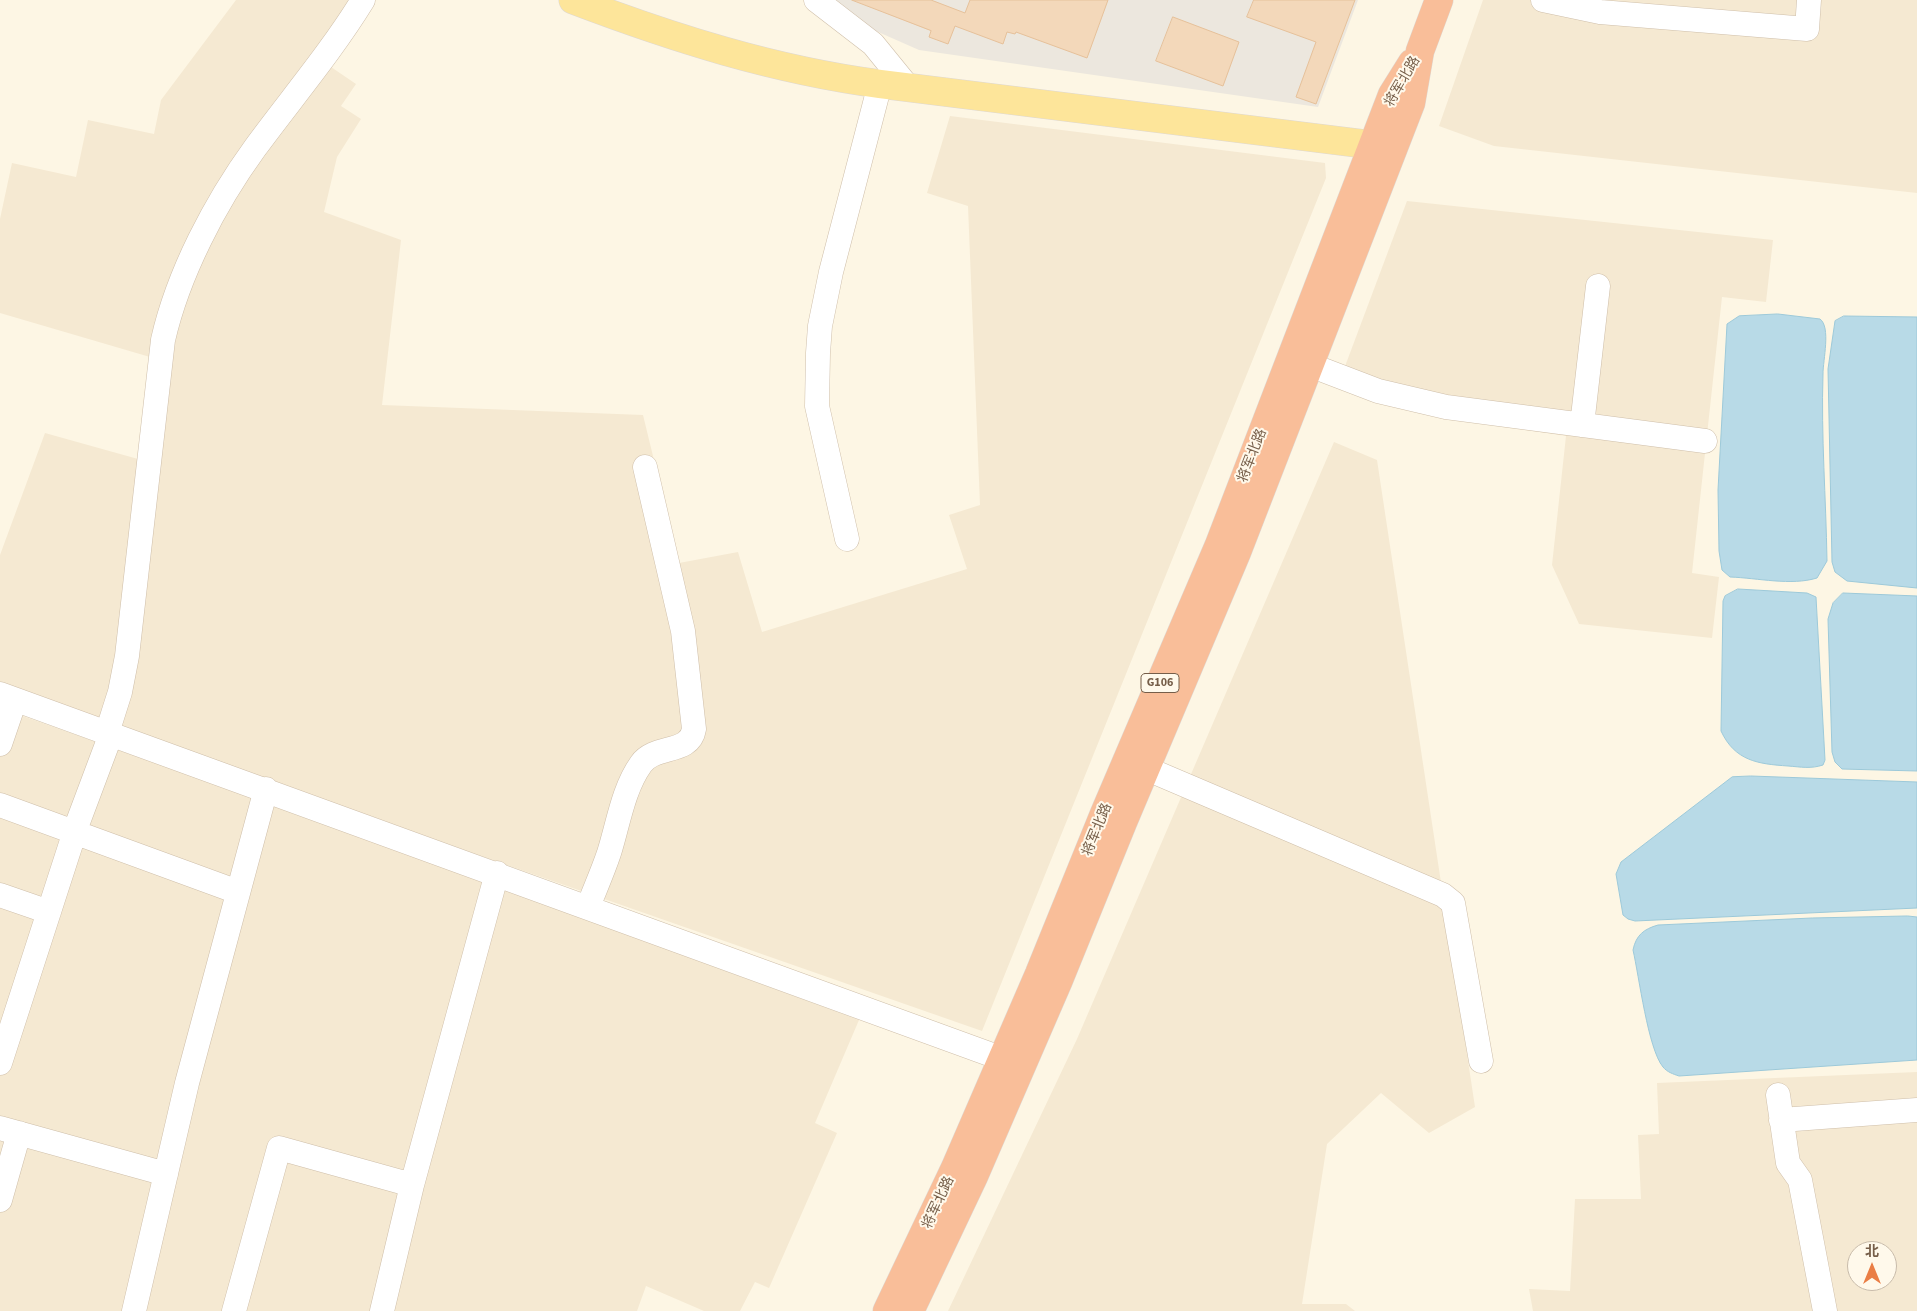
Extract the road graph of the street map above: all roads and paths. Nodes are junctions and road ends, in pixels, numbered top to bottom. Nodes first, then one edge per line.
1 (362, 0) edge
2 (573, 0) edge
3 (816, 0) edge
4 (1439, 0) edge
5 (1543, 0) edge
6 (1809, 0) edge
7 (1420, 51) junction
8 (880, 84) junction
9 (908, 87) junction
10 (1373, 145) junction
11 (1598, 286) dead end
12 (1310, 365) junction
13 (1582, 425) junction
14 (1705, 441) dead end
15 (645, 467) dead end
16 (847, 539) dead end
17 (8, 697) edge
18 (109, 733) junction
19 (0, 744) edge
20 (1145, 768) junction
21 (266, 789) junction
22 (0, 805) edge
23 (74, 833) junction
24 (497, 873) junction
25 (238, 892) junction
26 (0, 895) edge
27 (588, 907) junction
28 (49, 912) junction
29 (1003, 1059) junction
30 (1481, 1062) dead end
31 (0, 1063) edge
32 (1778, 1095) dead end
33 (1917, 1110) edge
34 (1781, 1120) junction
35 (9, 1130) edge
36 (166, 1174) junction
37 (412, 1185) junction
38 (0, 1200) edge
39 (134, 1311) edge
40 (234, 1311) edge
41 (382, 1311) edge
42 (887, 1311) edge
43 (910, 1311) edge
44 (1825, 1311) edge

1 - 18 street
2 - 8 main road
3 - 9 street
4 - 7 highway, G106
5 - 6 street
7 - 10 highway, 将军北路 / G106
7 - 12 highway, 将军北路 / G106
8 - 9 main road
8 - 16 street
9 - 10 main road
10 - 29 highway, 将军北路 / G106
11 - 13 street
12 - 13 street
12 - 20 highway, 将军北路 / G106
13 - 14 street
15 - 27 street
17 - 18 street
17 - 19 street
18 - 21 street
18 - 23 street
20 - 30 street
20 - 43 highway, 将军北路 / G106
21 - 24 street
21 - 25 street
22 - 23 street
23 - 25 street
23 - 28 street
24 - 27 street
24 - 37 street
25 - 36 street
26 - 28 street
27 - 29 street
28 - 31 street
29 - 42 highway, 将军北路 / G106
32 - 34 street
33 - 34 street
34 - 44 street
35 - 36 street
35 - 38 street
36 - 39 street
37 - 40 street
37 - 41 street

